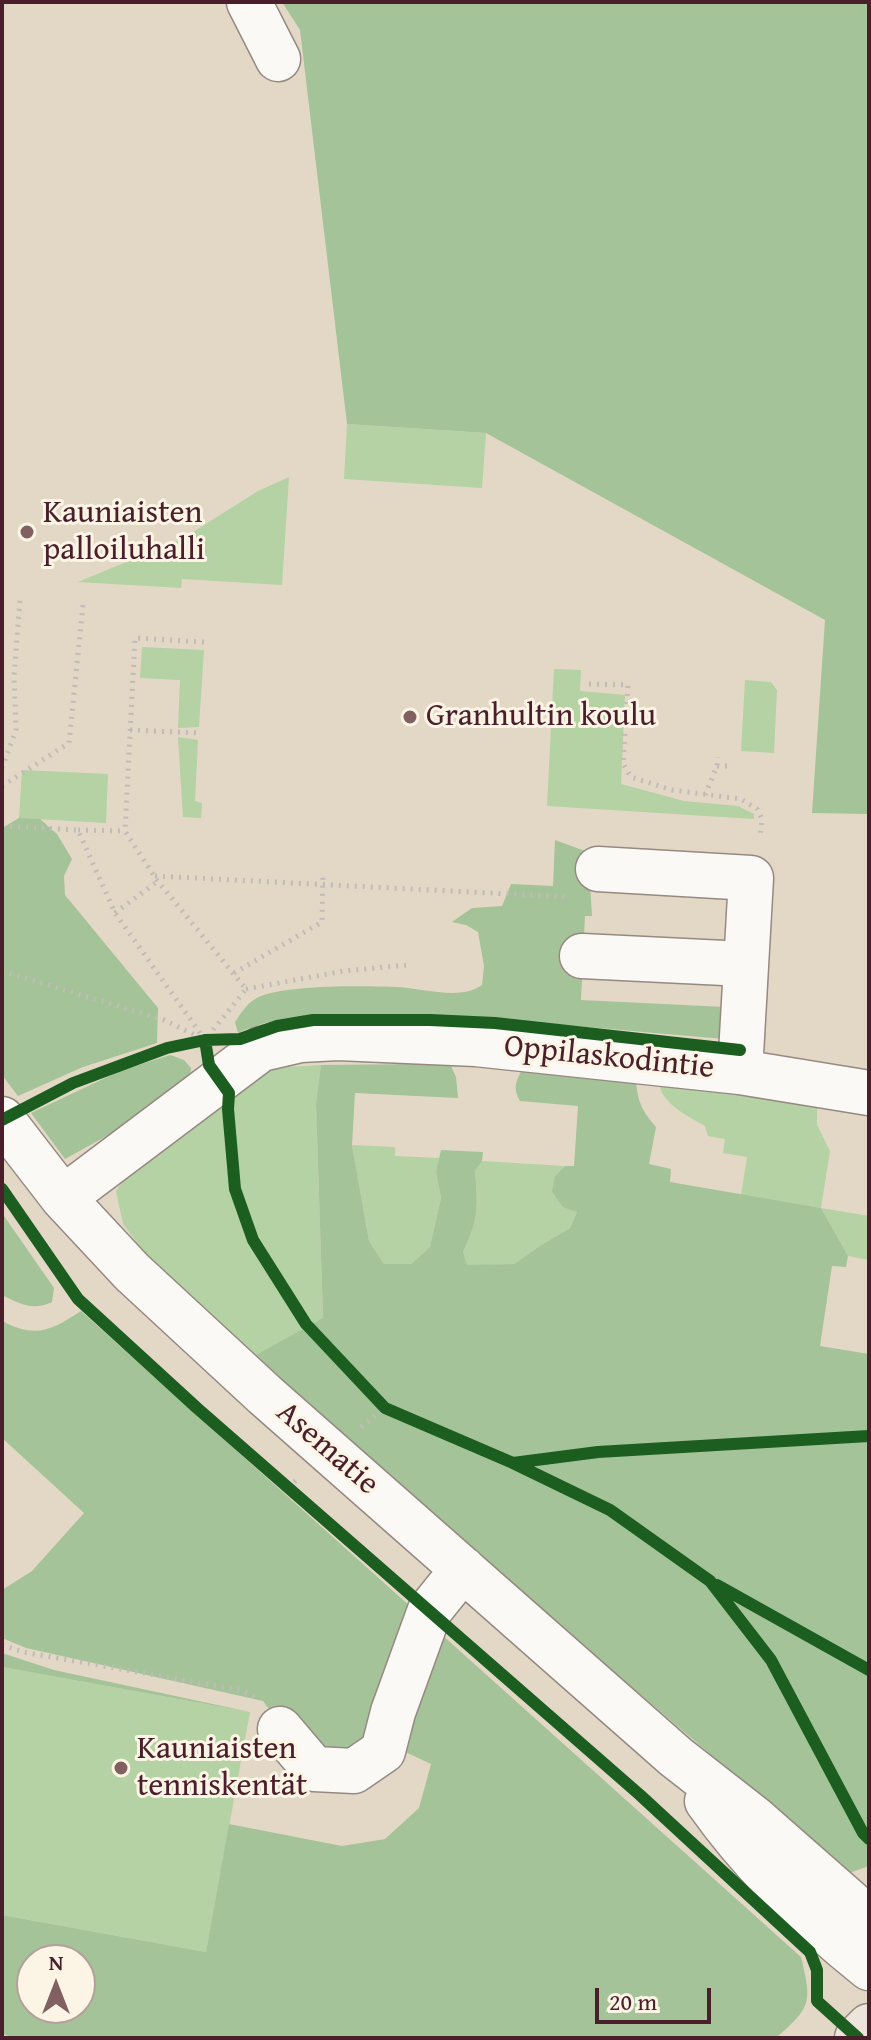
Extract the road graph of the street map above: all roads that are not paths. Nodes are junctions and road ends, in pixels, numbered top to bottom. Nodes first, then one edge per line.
1 (249, 2) edge
2 (278, 59) dead end
3 (598, 869) road end
4 (582, 956) dead end
5 (745, 964) junction
6 (740, 1072) junction
7 (869, 1093) edge
8 (2, 1119) edge
9 (63, 1198) junction
10 (463, 1569) junction
11 (280, 1729) road end
12 (676, 1757) junction
13 (869, 1919) edge
14 (869, 1968) edge
15 (869, 2026) edge
16 (857, 2038) edge

1 - 2 street
3 - 5 street
4 - 5 street
5 - 6 street
6 - 7 street, Oppilaskodintie
6 - 9 street, Oppilaskodintie
8 - 9 street, Asematie
9 - 10 street, Asematie
10 - 11 street
10 - 12 street, Asematie
12 - 13 street, Asematie
12 - 14 street, Asematie
15 - 16 main road

